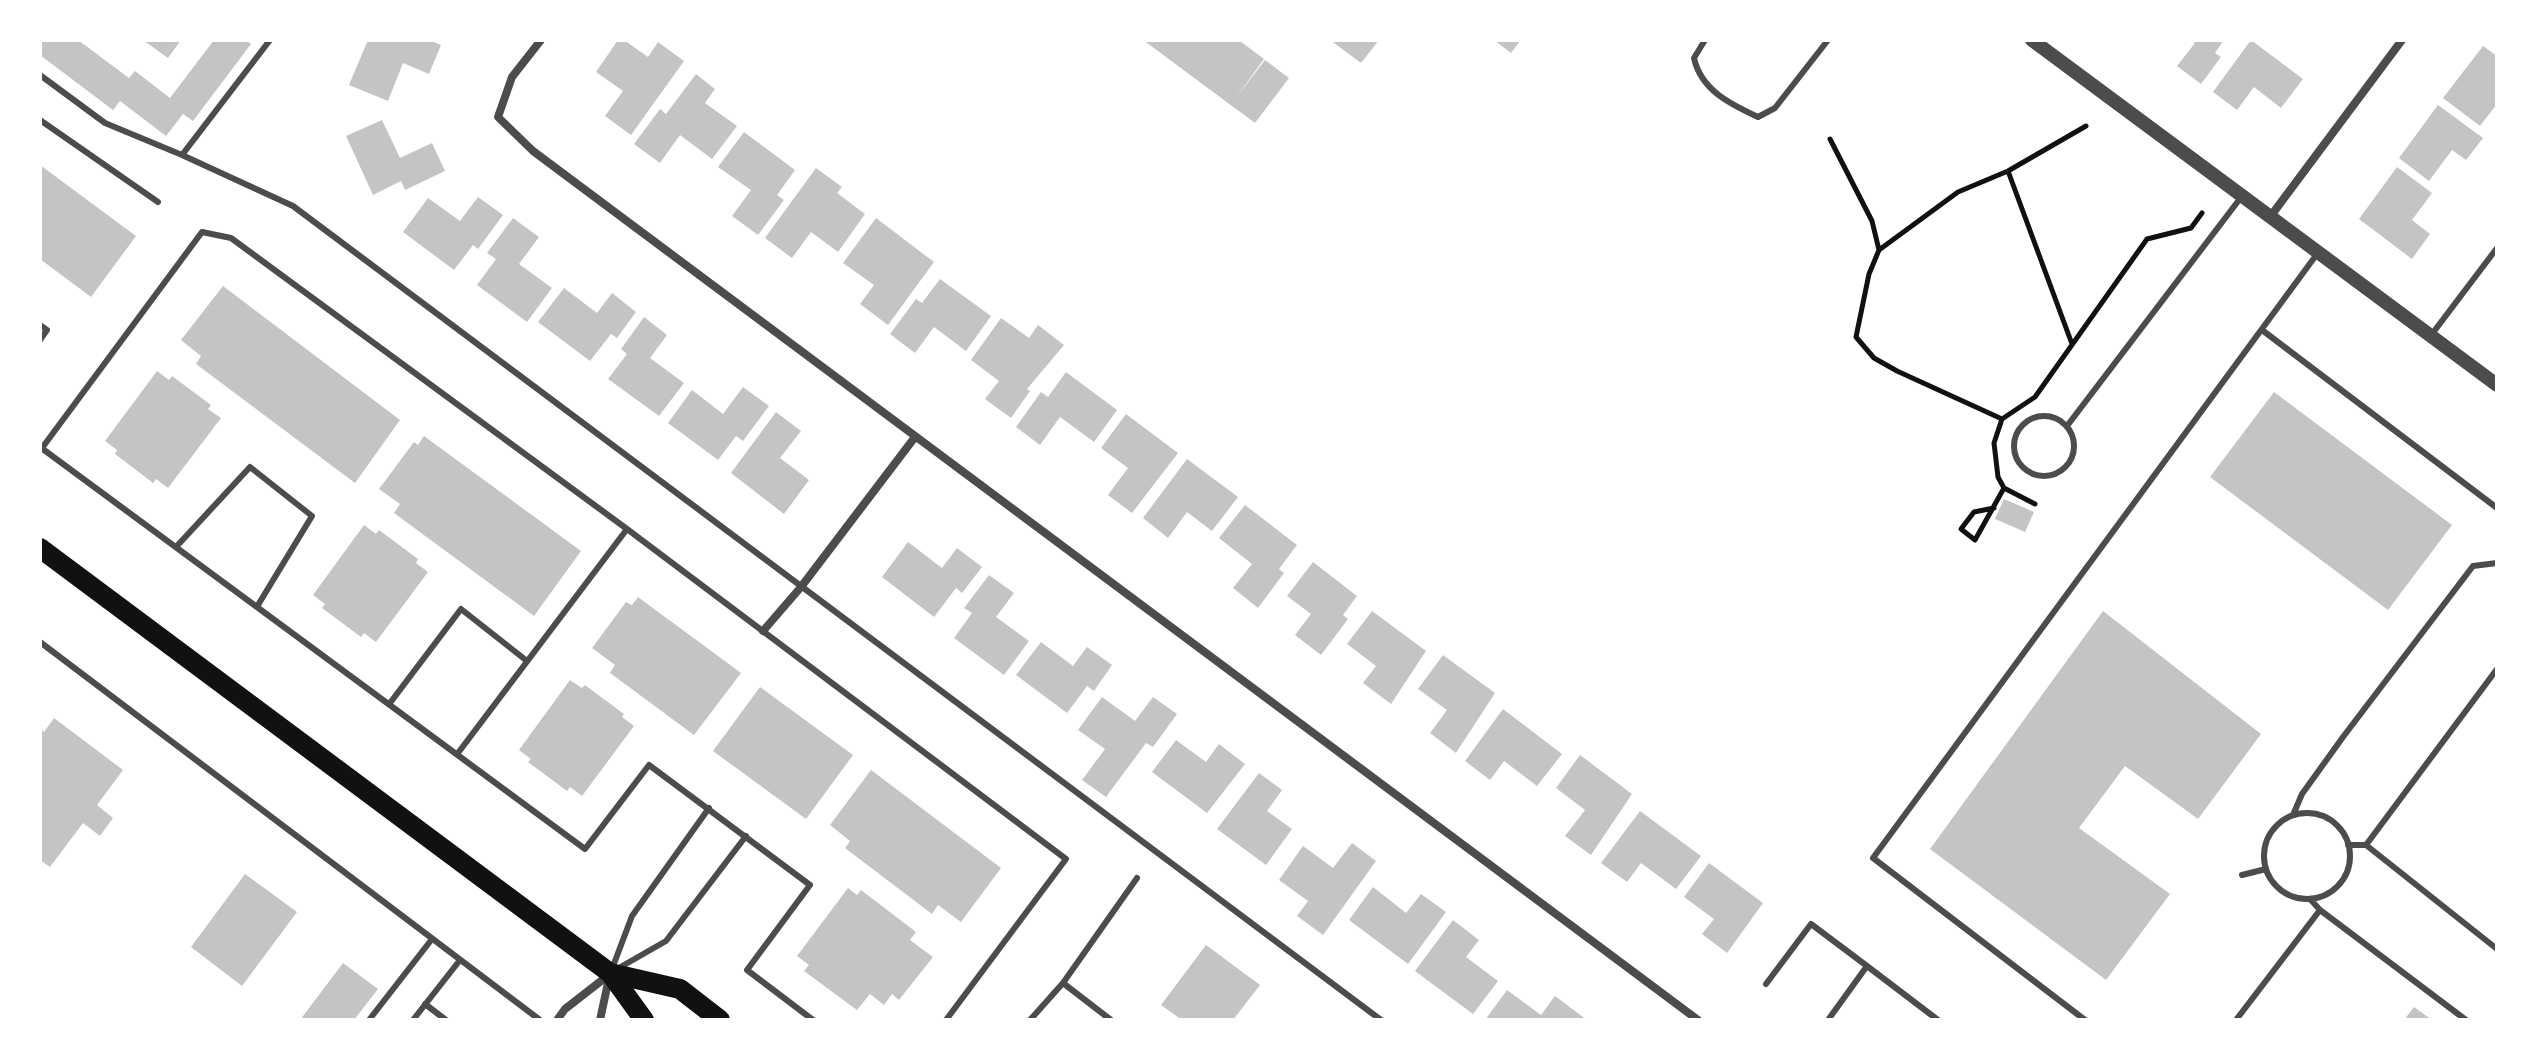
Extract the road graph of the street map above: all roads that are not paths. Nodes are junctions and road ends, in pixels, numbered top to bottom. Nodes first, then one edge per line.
1 (270, 40) edge
2 (541, 40) edge
3 (1705, 40) edge
4 (1828, 40) edge
5 (2032, 40) edge
6 (2402, 40) edge
7 (40, 75) edge
8 (40, 120) edge
9 (182, 155) junction
10 (2242, 196) junction
11 (158, 202) dead end
12 (2270, 217) junction
13 (2497, 248) edge
14 (2319, 252) junction
15 (40, 325) edge
16 (2262, 330) junction
17 (2431, 336) junction
18 (40, 340) edge
19 (2497, 385) edge
20 (2067, 426) junction
21 (915, 437) junction
22 (41, 448) edge
23 (2497, 508) edge
24 (627, 529) junction
25 (176, 547) junction
26 (40, 548) edge
27 (2497, 563) edge
28 (801, 587) junction
29 (258, 605) junction
30 (763, 631) junction
31 (40, 642) edge
32 (527, 661) junction
33 (2497, 669) edge
34 (390, 703) junction
35 (458, 753) junction
36 (709, 808) junction
37 (2293, 815) junction
38 (746, 836) junction
39 (2348, 845) junction
40 (2366, 845) junction
41 (2266, 869) junction
42 (2242, 875) dead end
43 (1137, 878) dead end
44 (2310, 899) junction
45 (2320, 910) junction
46 (432, 939) junction
47 (2497, 949) edge
48 (460, 960) junction
49 (1867, 966) junction
50 (610, 973) junction
51 (1063, 983) junction
52 (1766, 984) dead end
53 (425, 1004) junction
54 (369, 1020) edge
55 (413, 1020) edge
56 (446, 1020) edge
57 (540, 1020) edge
58 (557, 1020) edge
59 (600, 1020) edge
60 (644, 1020) edge
61 (720, 1020) edge
62 (813, 1020) edge
63 (946, 1020) edge
64 (1030, 1020) edge
65 (1111, 1020) edge
66 (1381, 1020) edge
67 (1698, 1020) edge
68 (1828, 1020) edge
69 (1938, 1020) edge
70 (2085, 1020) edge
71 (2236, 1020) edge
72 (2466, 1020) edge

1 - 9 lane
2 - 21 street
3 - 4 lane
5 - 10 street
6 - 12 street
7 - 9 lane
8 - 11 lane
9 - 28 lane
10 - 12 street
10 - 20 lane
12 - 14 street
13 - 17 lane
14 - 16 lane
14 - 17 street
15 - 18 lane
16 - 23 lane
16 - 70 lane
17 - 19 street
20 - 20 lane
21 - 28 street
21 - 67 street
22 - 24 lane
22 - 25 lane
24 - 30 lane
24 - 32 lane
25 - 29 lane
25 - 29 lane
26 - 50 main road
27 - 37 lane
28 - 30 street
28 - 66 lane
29 - 34 lane
30 - 63 lane
31 - 46 lane
32 - 34 lane
32 - 35 lane
33 - 40 lane
34 - 35 lane
35 - 36 lane
36 - 38 lane
36 - 50 lane
37 - 39 lane
37 - 41 lane
38 - 50 lane
38 - 62 lane
39 - 40 lane
39 - 44 lane
40 - 47 lane
41 - 42 lane
41 - 44 lane
43 - 51 lane
44 - 45 lane
45 - 71 lane
45 - 72 lane
46 - 48 lane
46 - 54 lane
48 - 53 lane
48 - 57 lane
49 - 52 lane
49 - 68 lane
49 - 69 lane
50 - 58 street
50 - 59 street
50 - 60 main road
50 - 61 main road
51 - 64 lane
51 - 65 lane
53 - 55 lane
53 - 56 lane

